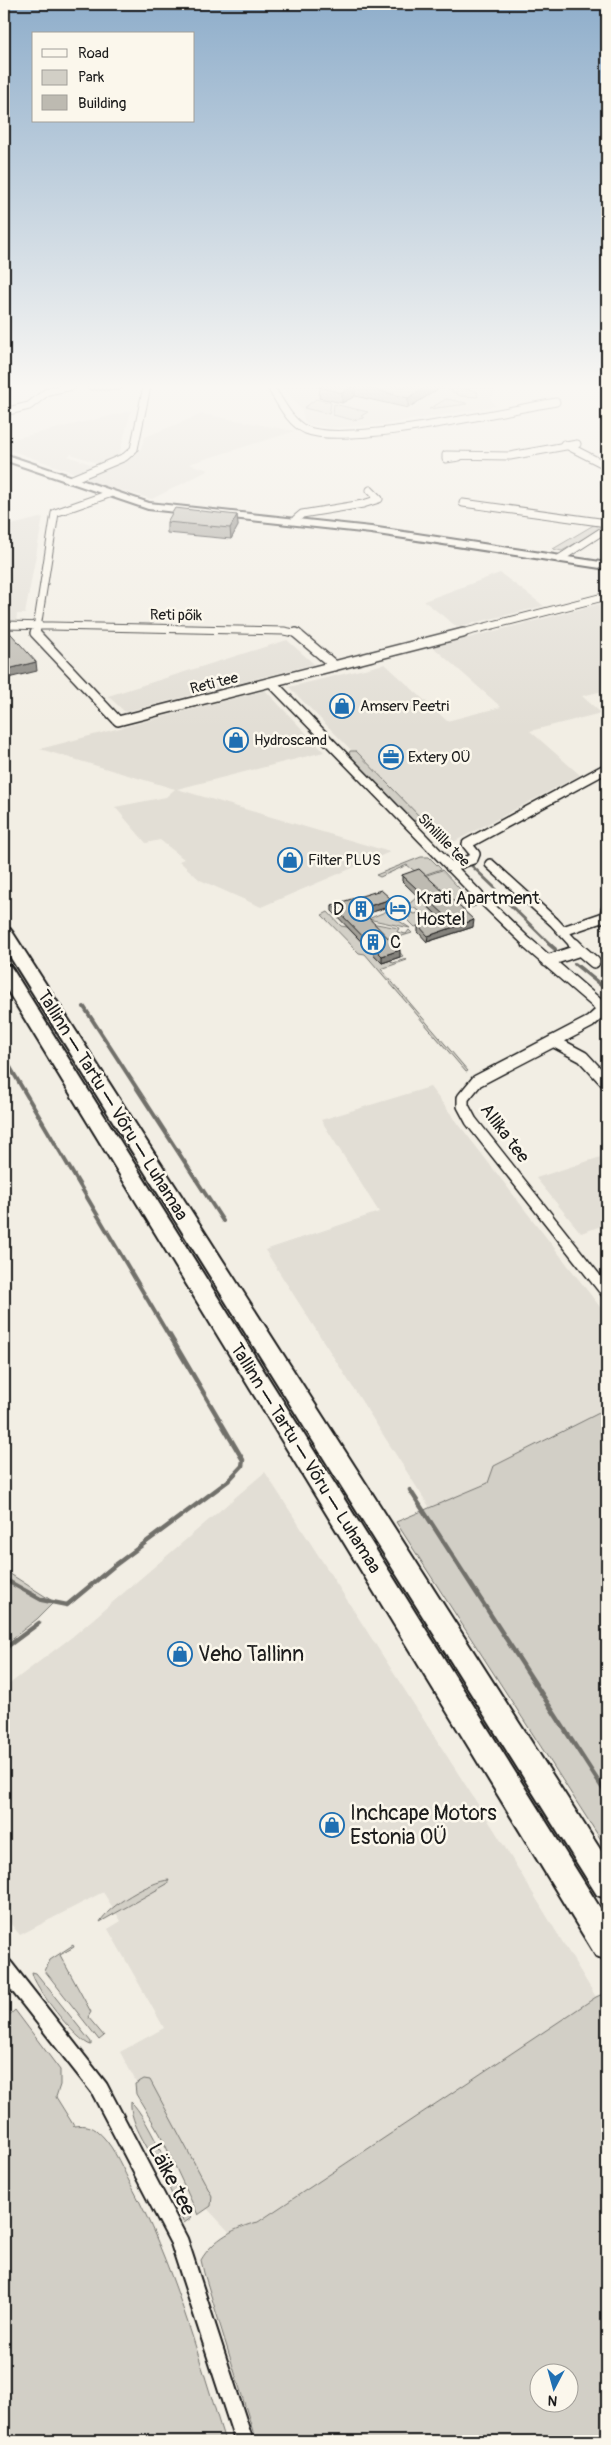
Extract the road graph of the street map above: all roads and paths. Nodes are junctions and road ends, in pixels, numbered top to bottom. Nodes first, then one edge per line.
1 (89, 500) edge
2 (132, 500) edge
3 (379, 500) edge
4 (139, 502) junction
5 (463, 503) dead end
6 (296, 519) junction
7 (607, 523) edge
8 (607, 528) edge
9 (371, 530) junction
10 (559, 559) junction
11 (607, 567) edge
12 (607, 596) edge
13 (4, 625) edge
14 (36, 625) junction
15 (335, 666) junction
16 (271, 682) junction
17 (607, 768) edge
18 (490, 864) dead end
19 (450, 867) junction
20 (607, 908) edge
21 (563, 931) junction
22 (4, 933) edge
23 (580, 950) junction
24 (547, 960) junction
25 (594, 962) dead end
26 (4, 970) edge
27 (601, 1012) joint
28 (553, 1041) junction
29 (607, 1083) edge
30 (607, 1293) edge
31 (607, 1885) edge
32 (607, 1946) edge
33 (4, 1967) edge
34 (244, 2441) edge

1 - 14 street
2 - 4 street
3 - 6 street
4 - 6 street
4 - 9 street
5 - 7 street
6 - 9 street
8 - 10 street
9 - 10 street
10 - 11 street
12 - 15 street, Reti tee
13 - 14 street, Reti põik
14 - 15 street, Reti põik
14 - 16 street, Reti tee
15 - 16 street, Reti tee
16 - 19 street, Sinilille tee
17 - 19 street
18 - 21 street
19 - 24 street, Sinilille tee
20 - 21 street
21 - 23 street
22 - 31 highway, Tallinn — Tartu — Võru — Luhamaa
23 - 24 street
23 - 25 street
24 - 27 street, Sinilille tee
26 - 32 highway, Tallinn — Tartu — Võru — Luhamaa
27 - 28 street, Allika tee
28 - 29 street
28 - 30 street, Allika tee
33 - 34 street, Läike tee

